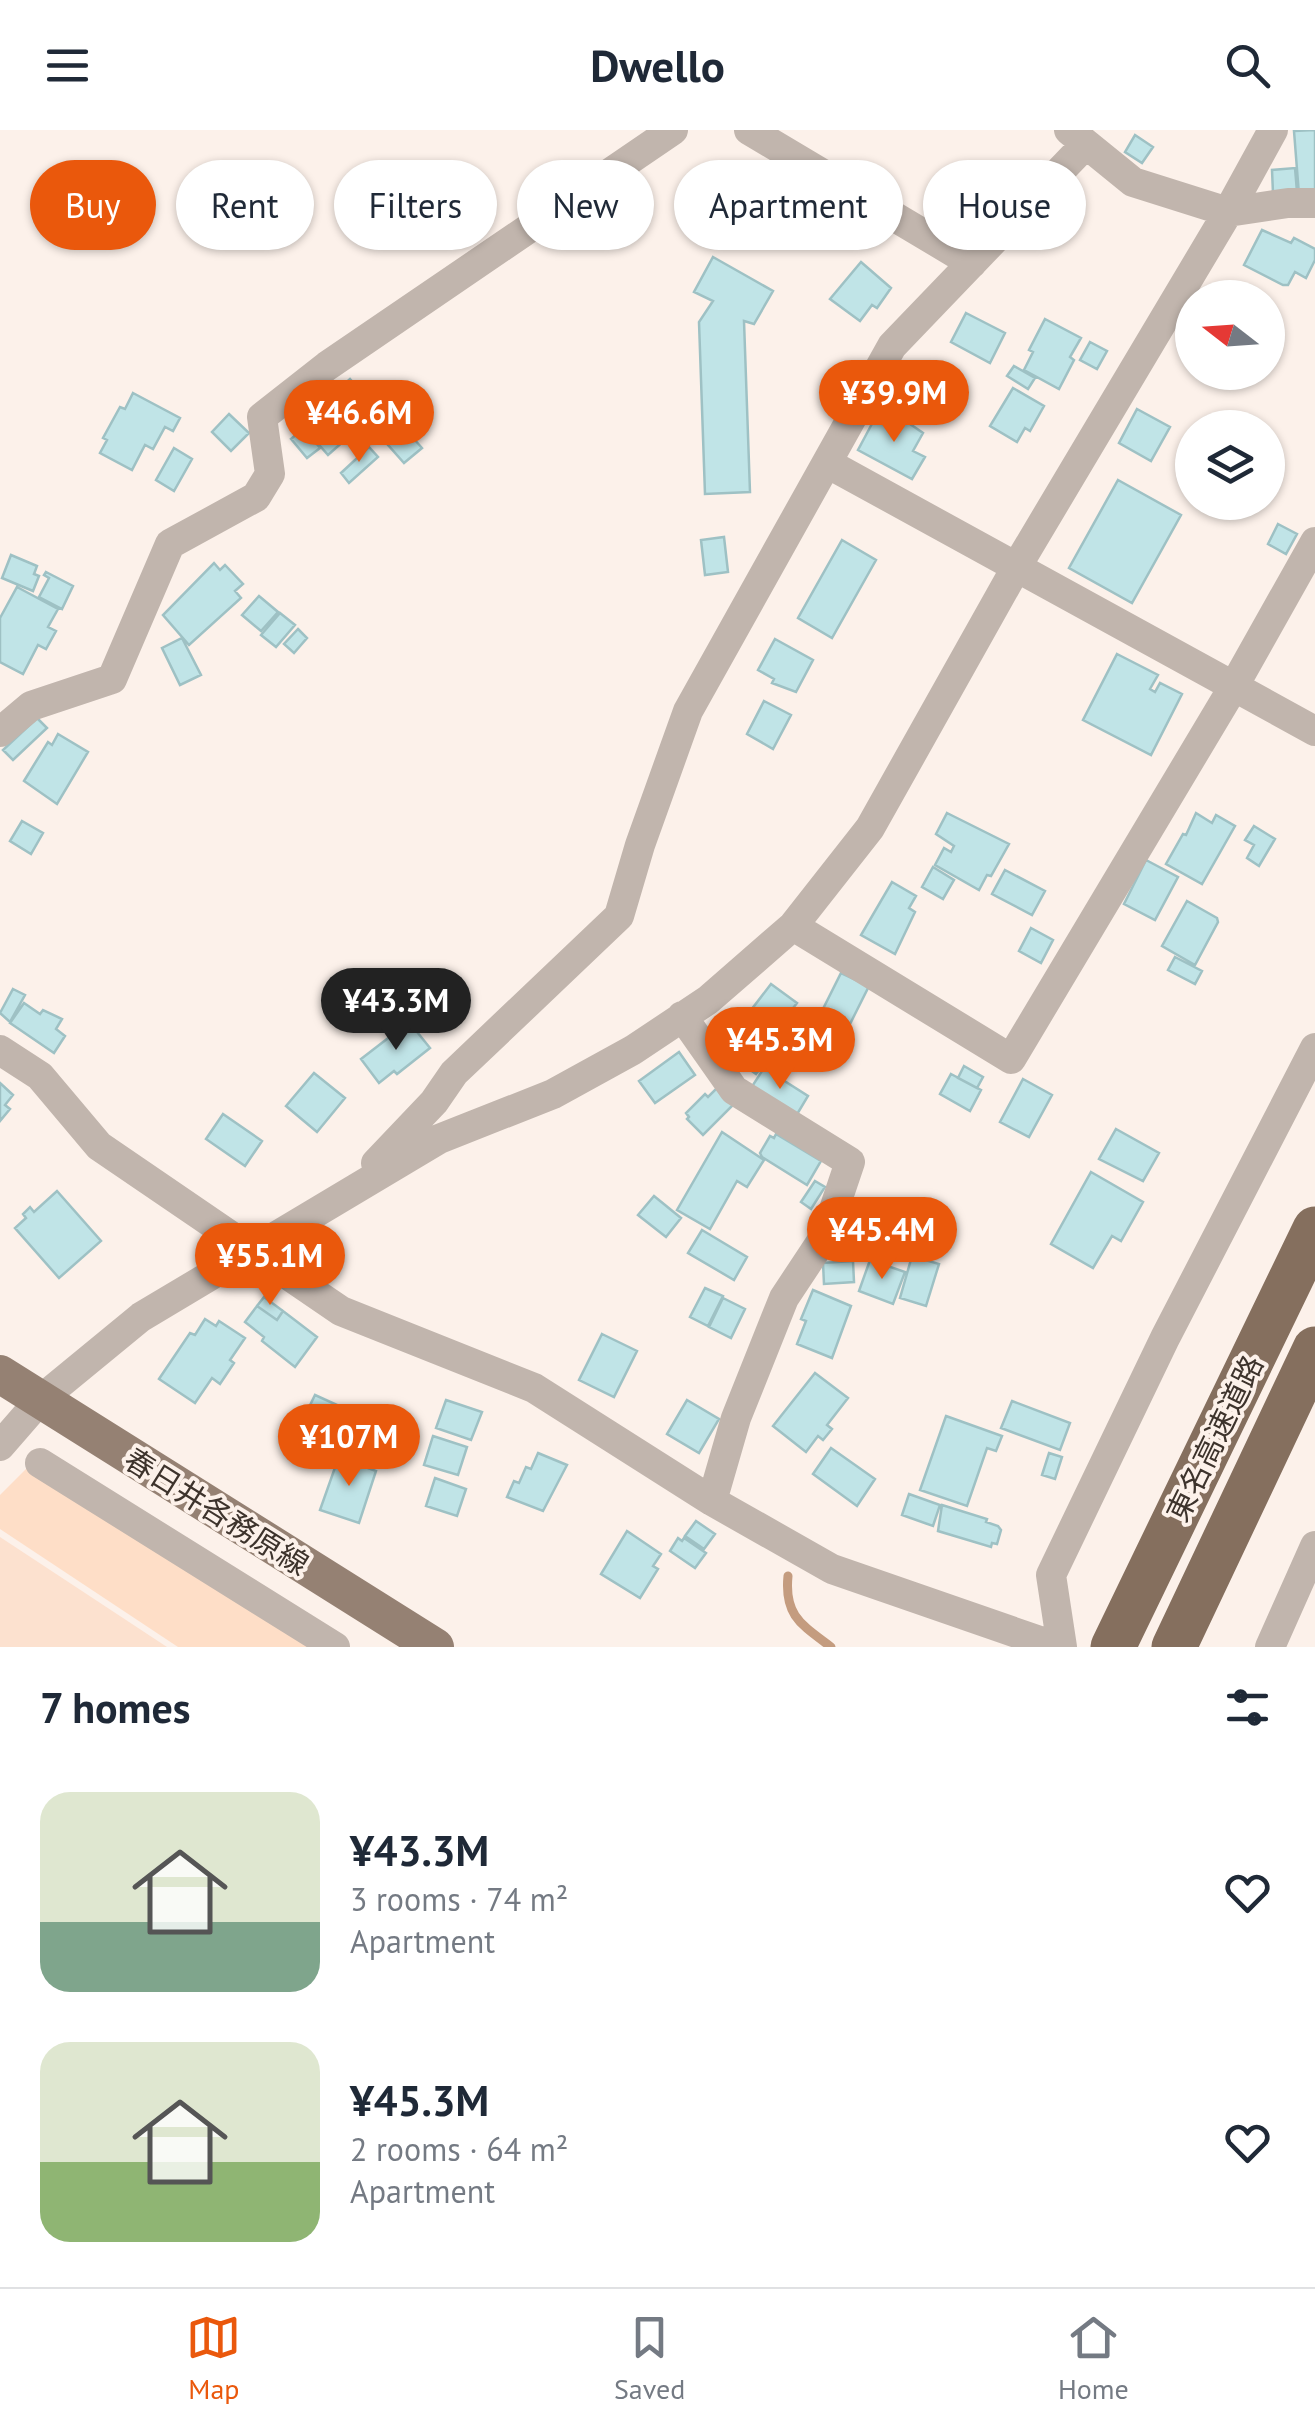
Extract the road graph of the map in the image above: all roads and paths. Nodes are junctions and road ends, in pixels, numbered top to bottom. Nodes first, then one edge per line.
1 (673, 130) edge
2 (749, 130) edge
3 (1273, 130) edge
4 (1077, 138) edge
5 (1315, 203) edge
6 (1228, 212) junction
7 (972, 263) junction
8 (827, 463) junction
9 (1315, 542) edge
10 (1017, 566) junction
11 (1234, 686) junction
12 (1315, 731) edge
13 (0, 732) edge
14 (794, 926) junction
15 (682, 1016) junction
16 (1315, 1048) edge
17 (0, 1050) edge
18 (353, 1187) junction
19 (1315, 1230) edge
20 (249, 1251) junction
21 (1315, 1349) edge
22 (0, 1374) edge
23 (40, 1400) junction
24 (0, 1446) edge
25 (40, 1463) dead end
26 (712, 1501) junction
27 (1315, 1546) edge
28 (1115, 1644) edge
29 (335, 1647) edge
30 (435, 1647) edge
31 (1060, 1647) edge
32 (1174, 1647) edge
33 (1270, 1647) edge

1 - 13 street
2 - 7 street
3 - 6 street
4 - 6 street
4 - 7 street
5 - 6 street
6 - 10 street
7 - 8 street
8 - 10 street
8 - 18 street
9 - 11 street
10 - 11 street
10 - 14 street
11 - 12 street
11 - 14 street
14 - 15 street
15 - 18 street
15 - 26 street
16 - 31 street
17 - 20 street
18 - 20 street
19 - 28 highway, 東名高速道路
20 - 23 street
20 - 26 street
21 - 32 highway, 東名高速道路
22 - 23 main road, 春日井各務原線
23 - 24 street
23 - 30 main road, 春日井各務原線
25 - 29 street
26 - 31 street
27 - 33 street

